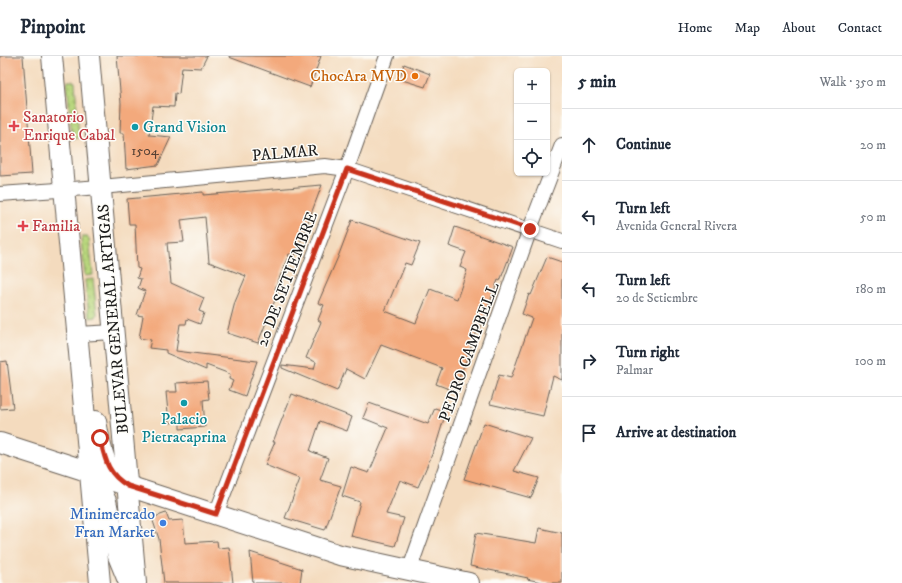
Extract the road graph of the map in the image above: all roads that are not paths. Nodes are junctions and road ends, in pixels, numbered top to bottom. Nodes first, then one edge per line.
1 (52, 56) edge
2 (89, 56) edge
3 (388, 56) edge
4 (562, 144) edge
5 (347, 169) junction
6 (101, 187) junction
7 (64, 190) junction
8 (0, 194) edge
9 (530, 229) junction
10 (562, 241) edge
11 (114, 332) junction
12 (78, 339) junction
13 (0, 444) edge
14 (90, 472) junction
15 (128, 486) junction
16 (216, 514) junction
17 (409, 571) junction
18 (100, 583) edge
19 (129, 583) edge
20 (136, 583) edge
21 (470, 583) edge

1 - 7 main road
2 - 6 main road, BULEVAR GENERAL ARTIGAS
3 - 5 street, 20 DE SETIEMBRE
4 - 9 street, PEDRO CAMPBELL
5 - 6 street, PALMAR
5 - 9 street, PALMAR
5 - 16 street, 20 DE SETIEMBRE
6 - 7 street, PALMAR
6 - 11 main road, BULEVAR GENERAL ARTIGAS
7 - 8 street, PALMAR
7 - 12 main road
9 - 10 street, PALMAR
9 - 17 street, PEDRO CAMPBELL
11 - 12 street
11 - 15 main road, BULEVAR GENERAL ARTIGAS
12 - 14 main road
12 - 15 main road
13 - 14 main road
14 - 15 main road
14 - 18 main road
14 - 19 main road
15 - 16 main road
15 - 20 main road, BULEVAR GENERAL ARTIGAS
16 - 17 main road
17 - 21 main road

